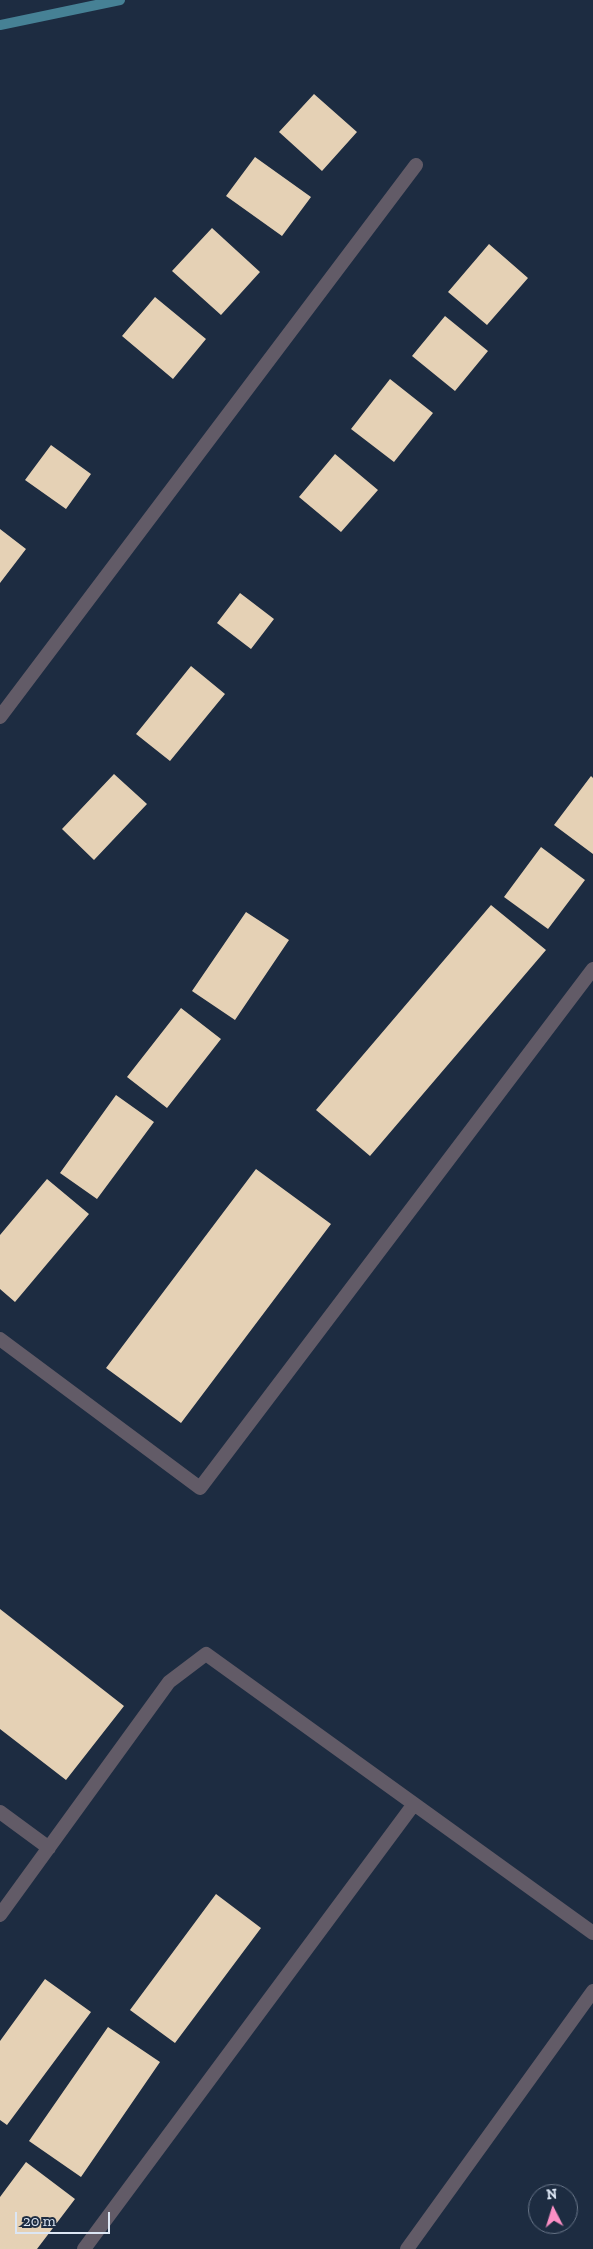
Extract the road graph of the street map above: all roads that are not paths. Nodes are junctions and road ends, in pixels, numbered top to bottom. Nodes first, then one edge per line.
1 (416, 165) dead end
2 (0, 716) edge
3 (593, 968) edge
4 (0, 1339) edge
5 (414, 1804) junction
6 (0, 1812) edge
7 (48, 1848) junction
8 (0, 1915) edge
9 (593, 1933) edge
10 (593, 1991) edge
11 (84, 2249) edge
12 (407, 2249) edge

1 - 2 street
3 - 4 street
5 - 7 street
5 - 9 street
5 - 11 street
6 - 7 street
7 - 8 street
10 - 12 street

